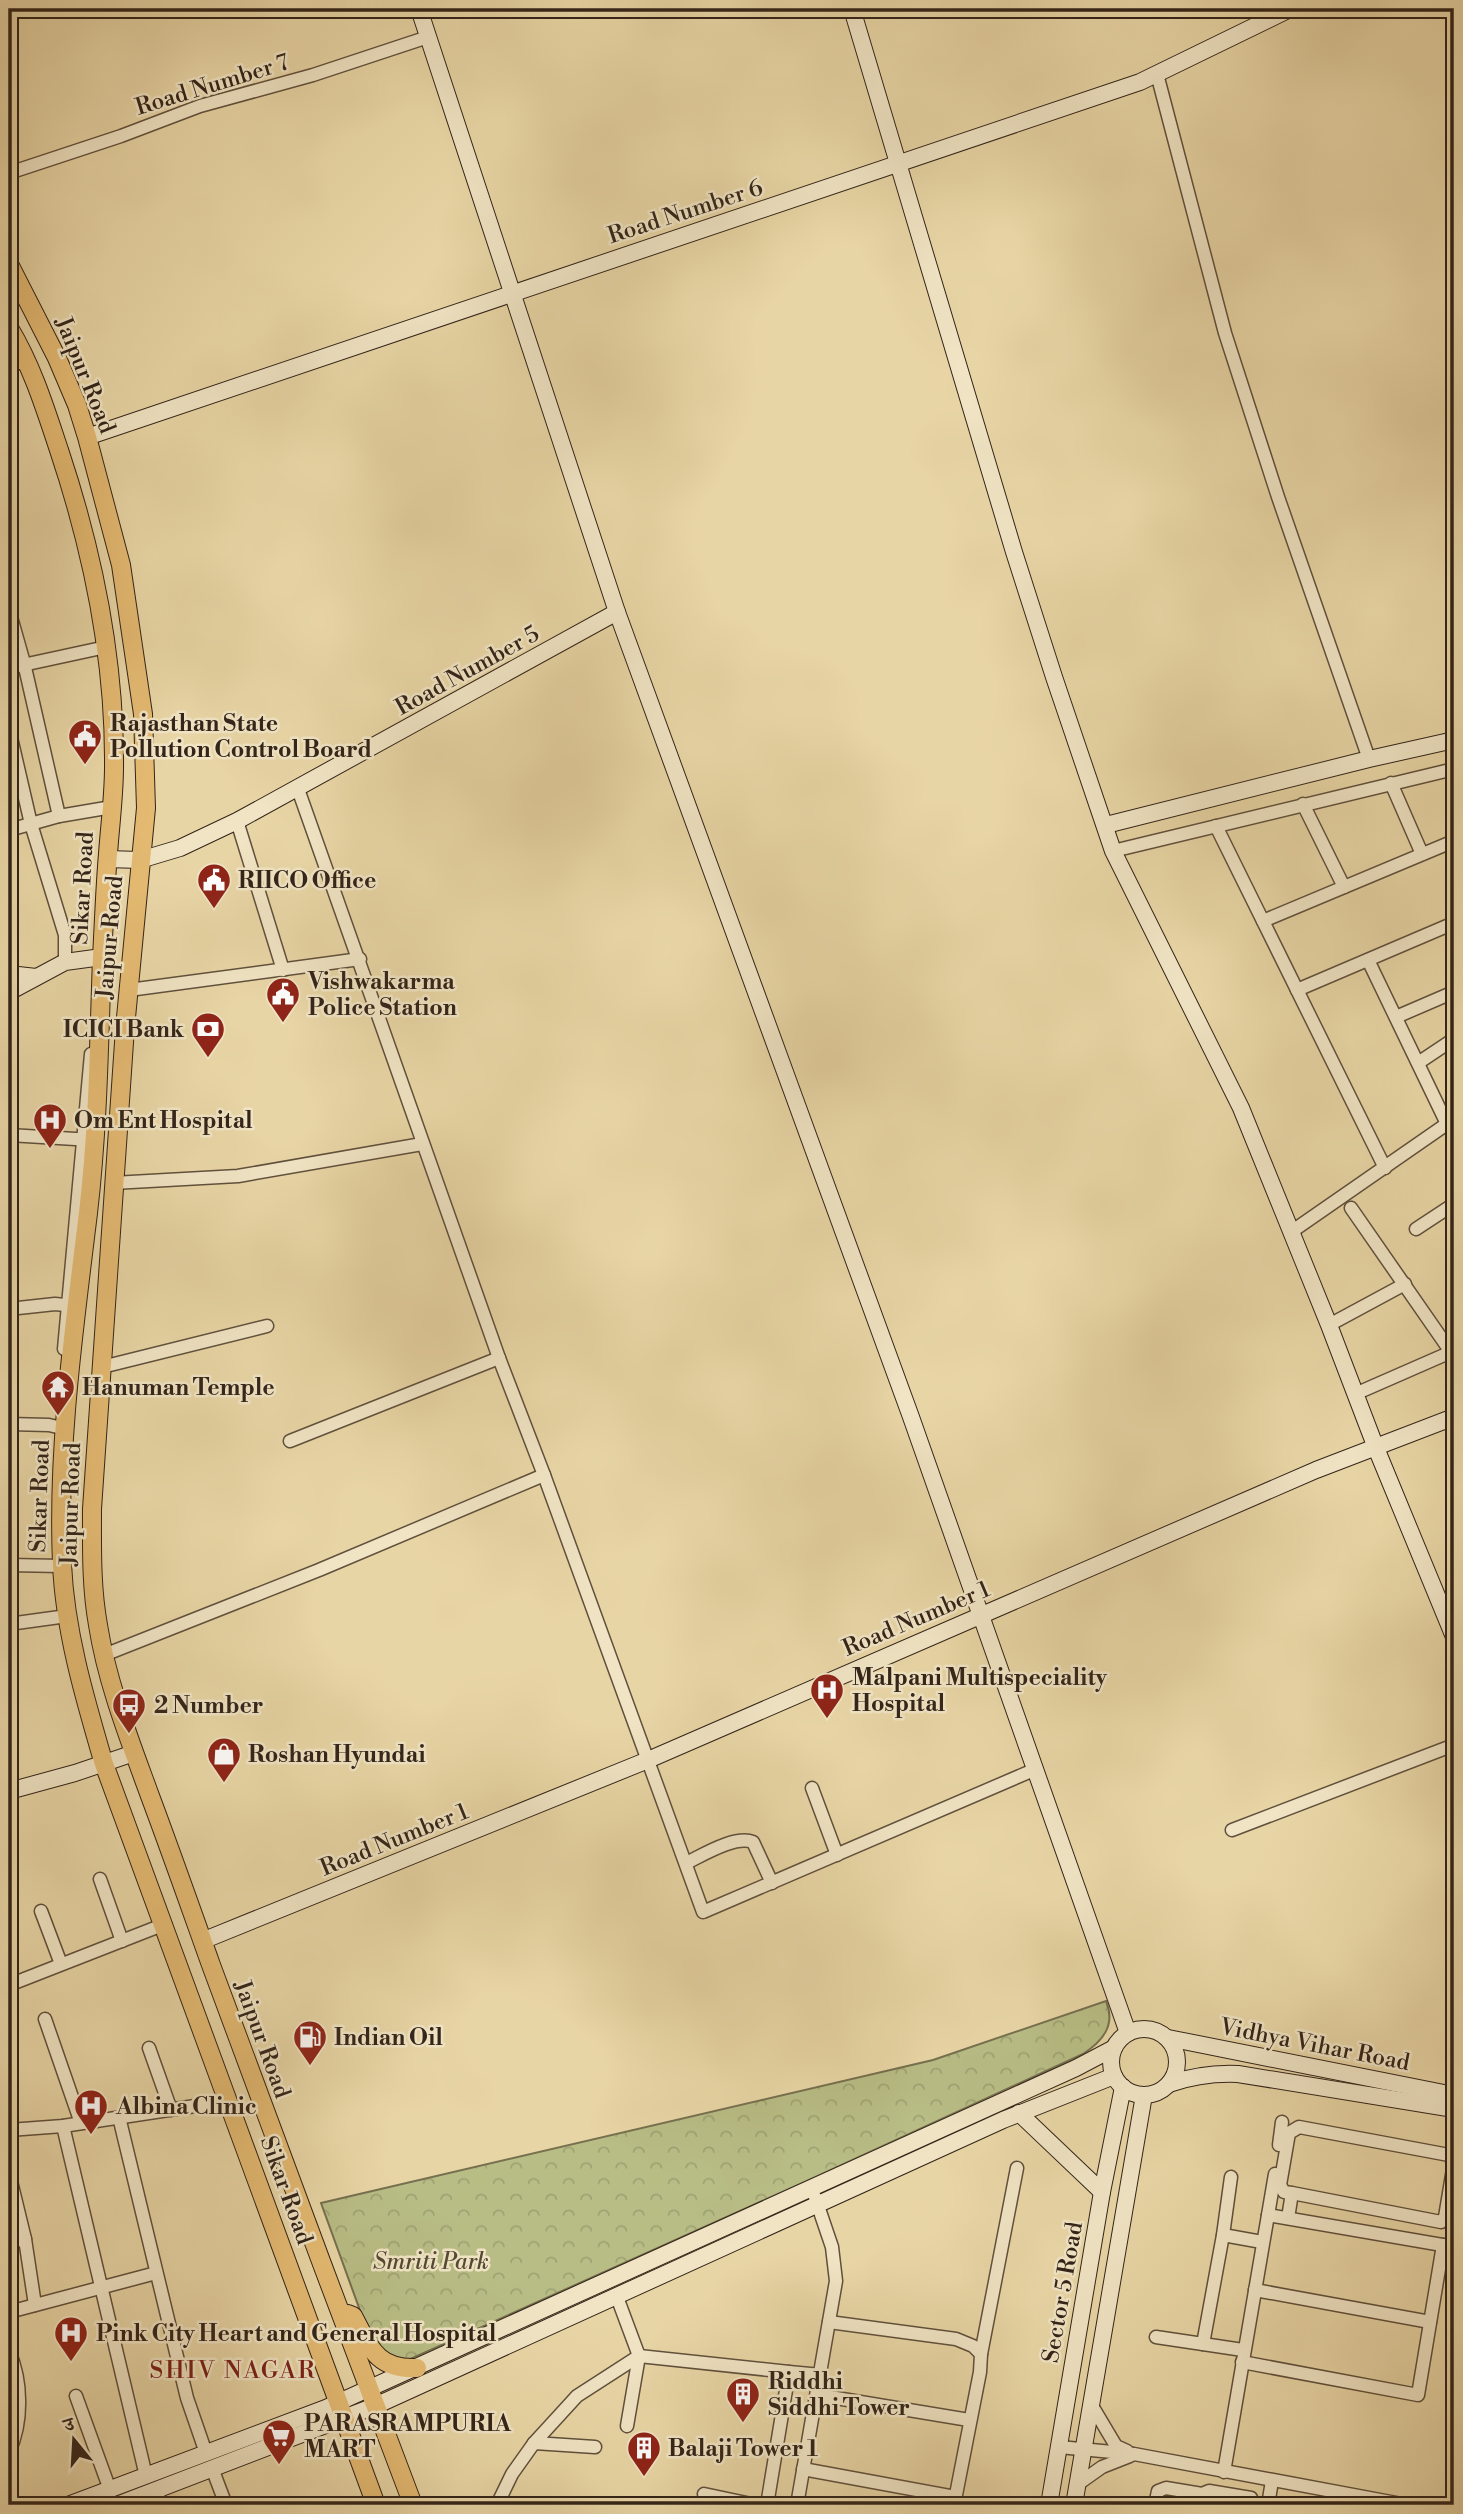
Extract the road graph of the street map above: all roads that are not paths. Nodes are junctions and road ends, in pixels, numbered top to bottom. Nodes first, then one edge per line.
1 (419, 9) edge
2 (852, 9) edge
3 (1290, 9) edge
4 (428, 37) junction
5 (1157, 74) junction
6 (899, 164) junction
7 (9, 173) edge
8 (9, 264) edge
9 (513, 293) junction
10 (9, 328) edge
11 (18, 363) edge
12 (87, 437) junction
13 (9, 610) edge
14 (617, 612) junction
15 (106, 647) junction
16 (24, 663) junction
17 (9, 667) edge
18 (9, 729) edge
19 (1454, 740) edge
20 (1369, 759) junction
21 (1454, 769) edge
22 (1391, 783) junction
23 (298, 789) junction
24 (1303, 804) junction
25 (112, 807) junction
26 (59, 816) junction
27 (237, 821) junction
28 (31, 824) junction
29 (1106, 825) junction
30 (1216, 826) junction
31 (9, 831) edge
32 (1454, 841) edge
33 (1114, 851) junction
34 (1422, 854) junction
35 (107, 859) junction
36 (140, 860) junction
37 (1344, 887) junction
38 (1263, 921) junction
39 (1453, 928) edge
40 (102, 957) junction
41 (360, 959) junction
42 (1368, 960) junction
43 (65, 962) junction
44 (284, 970) junction
45 (9, 974) edge
46 (36, 977) junction
47 (129, 990) junction
48 (1297, 990) junction
49 (9, 992) edge
50 (1454, 992) edge
51 (1396, 1017) junction
52 (1454, 1040) edge
53 (1418, 1063) junction
54 (1451, 1122) edge
55 (9, 1135) edge
56 (89, 1140) junction
57 (422, 1144) junction
58 (1385, 1168) junction
59 (113, 1183) junction
60 (1453, 1207) edge
61 (1352, 1208) dead end
62 (1416, 1229) dead end
63 (1291, 1232) junction
64 (1405, 1284) junction
65 (71, 1306) junction
66 (9, 1308) edge
67 (1329, 1325) junction
68 (267, 1326) dead end
69 (1453, 1352) edge
70 (499, 1358) junction
71 (102, 1367) junction
72 (1355, 1394) junction
73 (1454, 1417) edge
74 (9, 1424) edge
75 (62, 1428) junction
76 (290, 1441) dead end
77 (1376, 1448) junction
78 (544, 1475) junction
79 (9, 1565) edge
80 (58, 1566) junction
81 (981, 1615) junction
82 (63, 1617) junction
83 (9, 1624) edge
84 (1454, 1637) edge
85 (104, 1655) junction
86 (1454, 1745) edge
87 (134, 1753) junction
88 (648, 1760) junction
89 (101, 1765) junction
90 (1036, 1769) junction
91 (812, 1788) dead end
92 (9, 1791) edge
93 (1232, 1830) dead end
94 (837, 1855) junction
95 (686, 1863) junction
96 (100, 1879) dead end
97 (772, 1883) junction
98 (41, 1911) dead end
99 (161, 1926) junction
100 (122, 1941) junction
101 (202, 1941) junction
102 (61, 1964) junction
103 (9, 1985) edge
104 (44, 2019) dead end
105 (1128, 2033) junction
106 (1168, 2038) junction
107 (149, 2048) dead end
108 (1114, 2048) junction
109 (1118, 2082) junction
110 (1169, 2084) junction
111 (1144, 2095) junction
112 (1454, 2095) edge
113 (225, 2102) junction
114 (1454, 2109) edge
115 (171, 2110) junction
116 (1019, 2113) junction
117 (119, 2118) junction
118 (1282, 2122) dead end
119 (80, 2123) junction
120 (62, 2126) junction
121 (9, 2130) edge
122 (1017, 2168) dead end
123 (9, 2172) edge
124 (1231, 2177) dead end
125 (811, 2187) junction
126 (1102, 2192) junction
127 (1292, 2193) junction
128 (818, 2205) junction
129 (1383, 2211) junction
130 (1268, 2215) junction
131 (1402, 2215) junction
132 (1288, 2218) junction
133 (1380, 2234) junction
134 (1223, 2235) junction
135 (1399, 2237) junction
136 (25, 2239) junction
137 (9, 2242) edge
138 (1262, 2242) junction
139 (1448, 2246) edge
140 (156, 2273) junction
141 (102, 2288) junction
142 (1255, 2290) junction
143 (617, 2297) junction
144 (35, 2305) junction
145 (9, 2312) edge
146 (341, 2312) junction
147 (829, 2322) junction
148 (1430, 2322) junction
149 (1156, 2337) dead end
150 (1203, 2344) junction
151 (9, 2351) edge
152 (981, 2354) junction
153 (639, 2356) junction
154 (1243, 2356) junction
155 (417, 2368) junction
156 (789, 2372) junction
157 (821, 2375) junction
158 (818, 2395) junction
159 (76, 2396) dead end
160 (373, 2398) junction
161 (1091, 2404) junction
162 (338, 2409) junction
163 (969, 2420) junction
164 (627, 2426) dead end
165 (534, 2443) junction
166 (595, 2447) dead end
167 (1059, 2447) junction
168 (1084, 2450) junction
169 (9, 2452) edge
170 (1133, 2454) junction
171 (209, 2460) junction
172 (803, 2469) junction
173 (1224, 2472) junction
174 (146, 2476) junction
175 (1272, 2481) junction
176 (1078, 2484) junction
177 (110, 2490) junction
178 (704, 2494) dead end
179 (159, 2497) edge
180 (1201, 2500) edge
181 (954, 2501) edge
182 (68, 2505) edge
183 (117, 2505) edge
184 (226, 2505) edge
185 (376, 2505) edge
186 (413, 2505) edge
187 (498, 2505) edge
188 (756, 2505) edge
189 (767, 2505) edge
190 (797, 2505) edge
191 (1049, 2505) edge
192 (1074, 2505) edge
193 (1155, 2505) edge
194 (1254, 2505) edge
195 (1268, 2505) edge
196 (1408, 2505) edge

1 - 4 street
2 - 6 street
3 - 5 street, Road Number 6
4 - 7 street, Road Number 7
4 - 9 street
5 - 6 street, Road Number 6
5 - 20 street
6 - 9 street, Road Number 6
6 - 29 street
8 - 12 main road, Jaipur Road
9 - 12 street, Road Number 6
9 - 14 street
10 - 11 main road, Sikar Road
11 - 15 main road, Sikar Road
12 - 36 main road, Jaipur Road
13 - 16 street
14 - 23 street, Road Number 5
14 - 81 street
15 - 16 street
15 - 25 main road, Sikar Road
16 - 17 street
16 - 26 street
18 - 28 street
19 - 20 street
20 - 29 street
21 - 22 street
22 - 24 street
22 - 34 street
23 - 27 street, Road Number 5
23 - 41 street
24 - 30 street
24 - 37 street
25 - 26 street
25 - 35 main road, Sikar Road
26 - 28 street
27 - 36 street, Road Number 5
27 - 44 street
28 - 31 street
28 - 43 street
29 - 33 street
30 - 33 street
30 - 38 street
32 - 34 street
33 - 63 street
34 - 37 street
35 - 36 street, Road Number 5
35 - 40 main road, Sikar Road
36 - 47 main road, Jaipur Road
37 - 38 street
38 - 48 street
39 - 42 street
40 - 43 street
40 - 56 main road, Sikar Road
41 - 44 street
41 - 57 street
42 - 48 street
42 - 51 street
43 - 46 street
44 - 47 street
45 - 46 street
46 - 49 street
47 - 59 main road, Jaipur Road
48 - 58 street
50 - 51 street
51 - 53 street
52 - 53 street
53 - 54 street
54 - 58 street
55 - 56 street
56 - 65 main road, Sikar Road
57 - 59 street
57 - 70 street
58 - 63 street
59 - 71 main road, Jaipur Road
60 - 62 street
61 - 64 street
63 - 67 street
64 - 67 street
64 - 69 street
65 - 66 street
65 - 75 main road, Sikar Road
67 - 72 street
68 - 71 street
69 - 72 street
70 - 76 street
70 - 78 street
71 - 85 main road, Jaipur Road
72 - 77 street
73 - 77 street, Road Number 1
74 - 75 street
75 - 80 main road, Sikar Road
77 - 81 street, Road Number 1
77 - 84 street
78 - 85 street
78 - 88 street
79 - 80 street
80 - 82 main road, Sikar Road
81 - 88 street, Road Number 1
81 - 90 street
82 - 83 street
82 - 89 main road, Sikar Road
85 - 87 main road, Jaipur Road
86 - 93 street
87 - 89 street
87 - 101 main road, Jaipur Road
88 - 95 street
88 - 101 street, Road Number 1
89 - 92 street
89 - 99 main road, Sikar Road
90 - 94 street
90 - 105 street
91 - 94 street
94 - 97 street
95 - 97 street
95 - 97 street
96 - 100 street
98 - 102 street
99 - 100 street
99 - 113 main road, Sikar Road
100 - 102 street
101 - 146 main road, Jaipur Road
102 - 103 street
104 - 119 street
105 - 106 street
105 - 108 street
106 - 110 street
106 - 112 street, Vidhya Vihar Road
107 - 115 street
108 - 109 street
108 - 125 street
109 - 111 street
109 - 116 street
109 - 126 street, Sector 5 Road
110 - 111 street
110 - 114 street, Vidhya Vihar Road
111 - 161 street, Sector 5 Road
113 - 115 street
113 - 162 main road, Sikar Road
115 - 117 street
116 - 126 street
116 - 128 street
117 - 119 street
117 - 140 street
118 - 130 street
119 - 120 street
120 - 121 street
120 - 141 street
122 - 152 street
123 - 136 street
124 - 134 street
125 - 128 street
125 - 155 street
126 - 167 street, Sector 5 Road
127 - 129 street
127 - 131 street
127 - 132 street
128 - 143 street
128 - 147 street
129 - 131 street
129 - 133 street
130 - 132 street
130 - 138 street
131 - 135 street
132 - 133 street
133 - 135 street
134 - 138 street
134 - 150 street
135 - 139 street
136 - 137 street
136 - 144 street
138 - 142 street
139 - 148 street
140 - 141 street
140 - 171 street
141 - 144 street
141 - 174 street
142 - 148 street
142 - 154 street
143 - 153 street
143 - 160 street
144 - 145 street
146 - 155 main road
146 - 160 main road, Jaipur Road
147 - 152 street
147 - 157 street
148 - 154 street
149 - 150 street
150 - 154 street
151 - 169 street
152 - 163 street
153 - 156 street
153 - 164 street
153 - 165 street
154 - 173 street
155 - 160 street
156 - 157 street
156 - 189 street
157 - 158 street
158 - 163 street
158 - 172 street
159 - 177 street
160 - 162 street
160 - 186 main road, Jaipur Road
161 - 168 street, Sector 5 Road
161 - 170 street
162 - 171 street
162 - 185 main road, Sikar Road
163 - 181 street
165 - 166 street
165 - 187 street
167 - 168 street
167 - 191 street, Sector 5 Road
168 - 170 street
168 - 176 street, Sector 5 Road
170 - 173 street
170 - 176 street
171 - 174 street
171 - 179 street
171 - 184 street
172 - 181 street
172 - 190 street
173 - 175 street
174 - 177 street
175 - 195 street
175 - 196 street
176 - 192 street, Sector 5 Road
177 - 182 street
178 - 188 street
179 - 183 street
180 - 193 street
180 - 194 street

